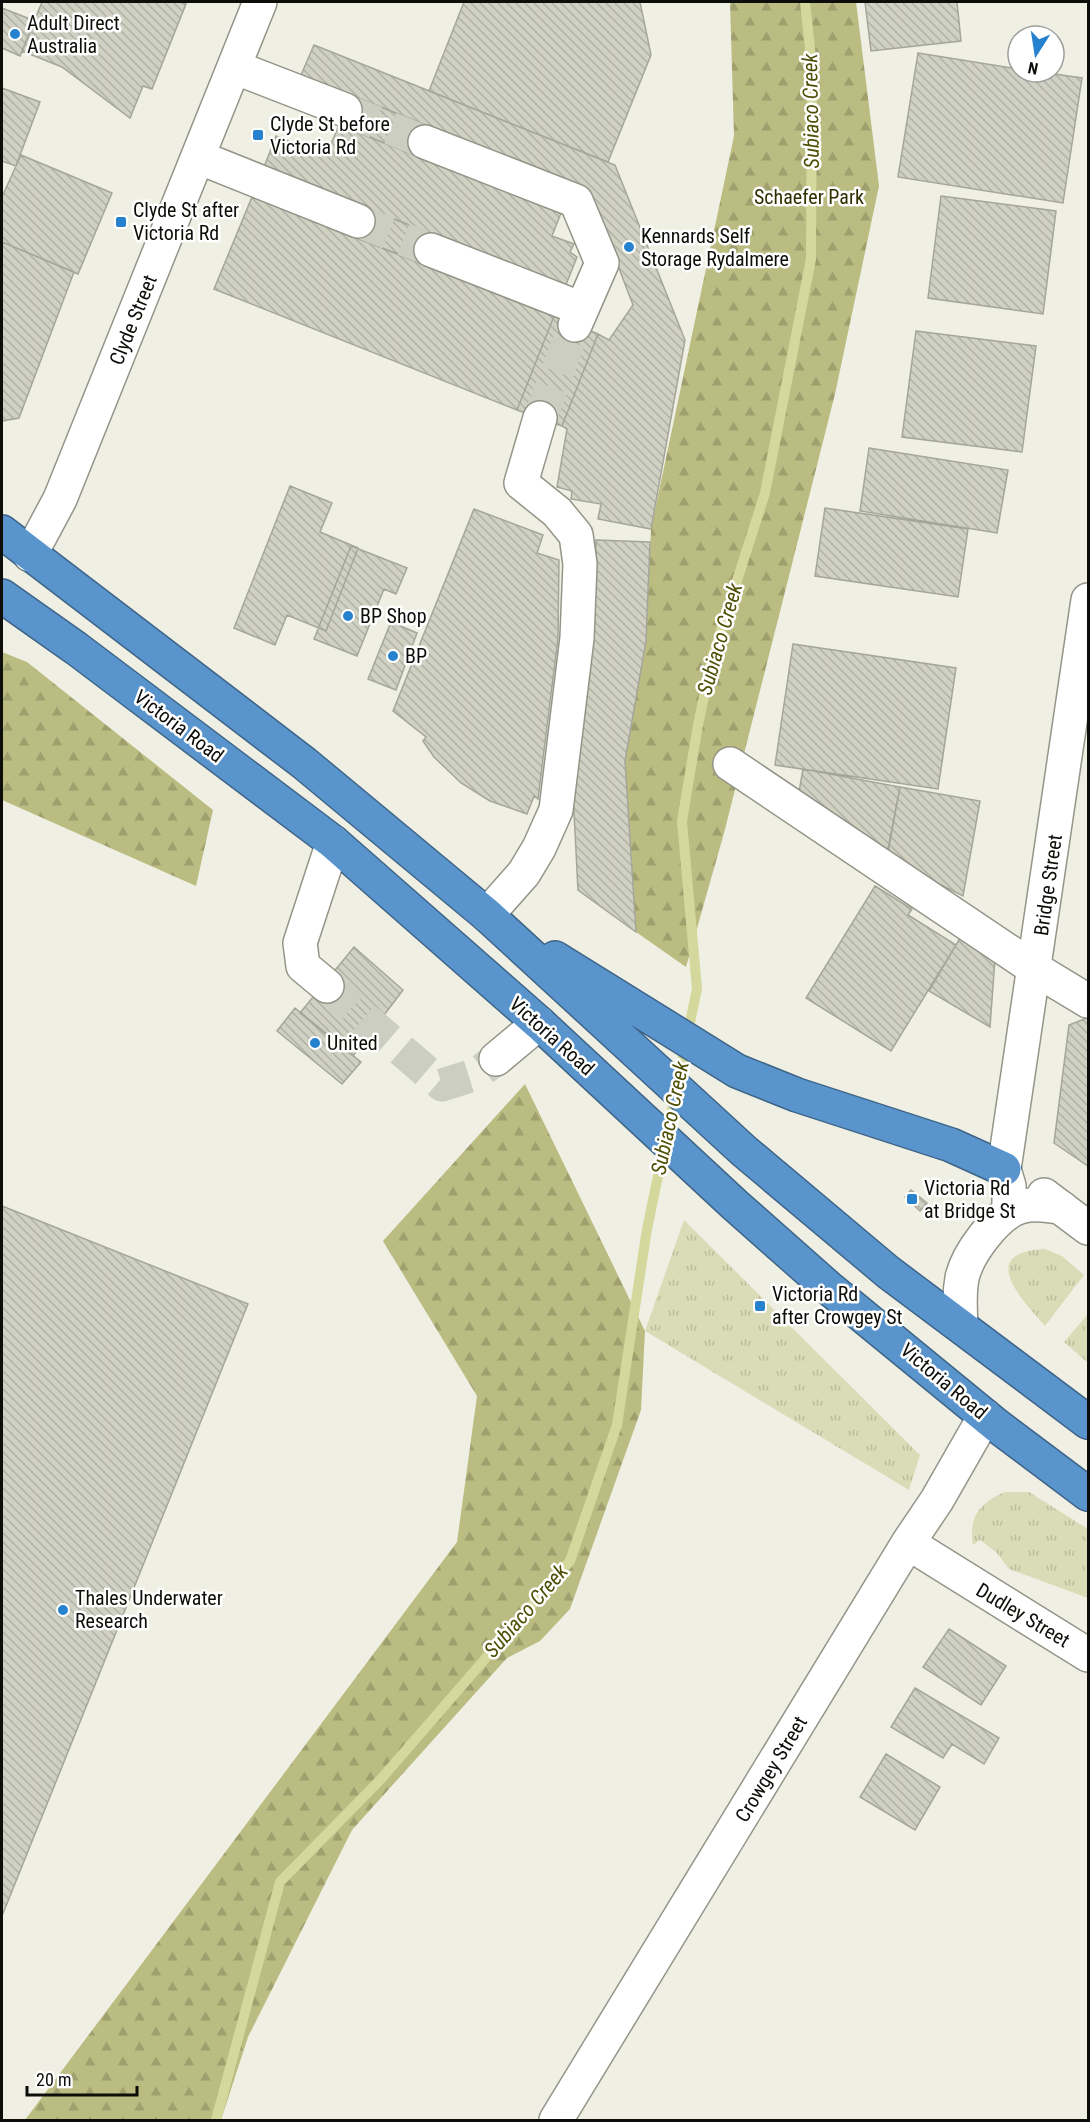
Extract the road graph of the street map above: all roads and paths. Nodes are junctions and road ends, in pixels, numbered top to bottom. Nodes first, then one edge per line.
1 (260, 2) edge
2 (234, 67) junction
3 (345, 110) tunnel mouth
4 (425, 142) tunnel mouth
5 (198, 157) junction
6 (358, 221) tunnel mouth
7 (431, 250) tunnel mouth
8 (540, 418) tunnel mouth
9 (2, 532) edge
10 (30, 555) junction
11 (2, 596) edge
12 (1089, 600) edge
13 (730, 764) dead end
14 (333, 842) junction
15 (488, 915) junction
16 (1035, 969) junction
17 (327, 986) tunnel mouth
18 (1089, 1001) edge
19 (538, 1023) junction
20 (496, 1059) tunnel mouth
21 (1004, 1169) junction
22 (1062, 1208) junction
23 (1009, 1212) junction
24 (1089, 1228) edge
25 (961, 1325) junction
26 (985, 1416) junction
27 (1089, 1422) edge
28 (1089, 1494) edge
29 (908, 1543) junction
30 (1089, 1655) edge
31 (556, 2121) edge

1 - 2 street, Clyde Street
2 - 3 street
2 - 5 street, Clyde Street
4 - 7 street
5 - 6 street
5 - 10 street, Clyde Street
8 - 15 street
9 - 10 highway
10 - 11 highway, Clyde Street
10 - 15 highway
11 - 14 highway, Victoria Road
12 - 16 street, Bridge Street
13 - 16 street
14 - 17 street
14 - 19 highway, Victoria Road
15 - 21 highway
15 - 25 highway
16 - 18 street
16 - 21 street, Bridge Street
19 - 20 street
19 - 26 highway, Victoria Road
21 - 22 street
21 - 23 street, Bridge Street
22 - 23 street
22 - 24 street
23 - 25 street
25 - 27 highway
26 - 28 highway, Victoria Road
26 - 29 street, Crowgey Street
29 - 30 street, Dudley Street
29 - 31 street, Crowgey Street

